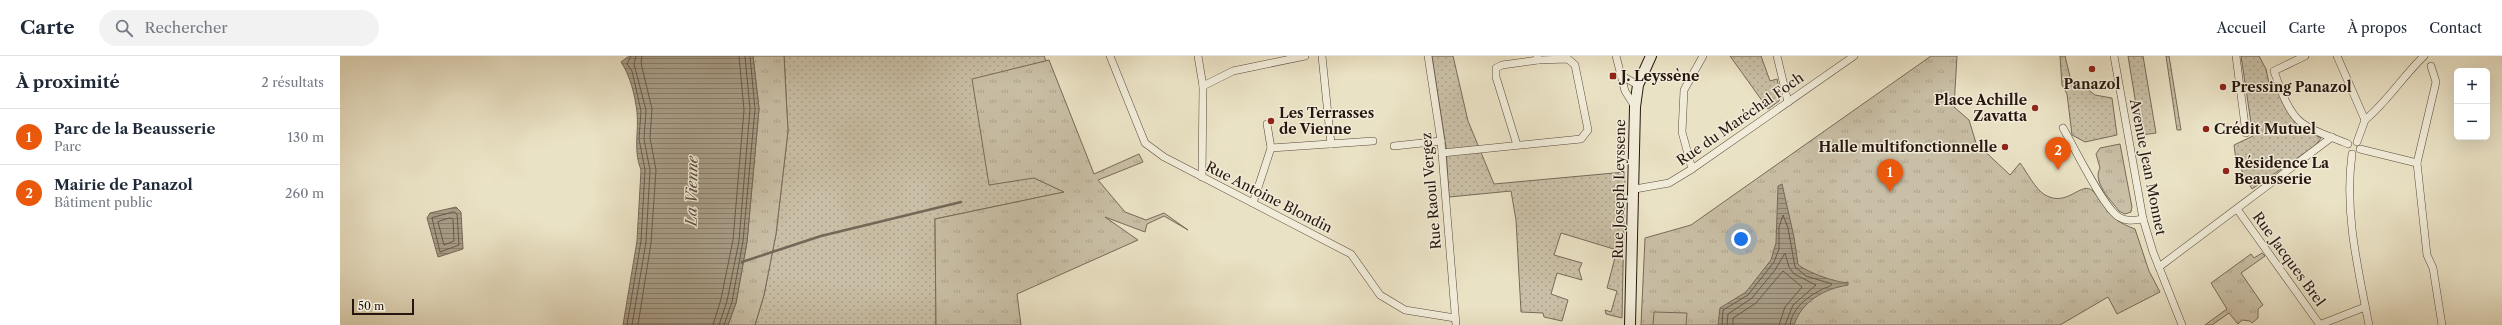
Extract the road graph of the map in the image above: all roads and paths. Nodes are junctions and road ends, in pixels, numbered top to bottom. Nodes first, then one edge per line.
1 (1198, 56) edge
2 (1304, 56) edge
3 (1322, 56) edge
4 (1428, 56) edge
5 (1616, 56) edge
6 (1651, 56) edge
7 (1703, 56) edge
8 (1777, 56) edge
9 (1854, 56) edge
10 (2114, 56) edge
11 (2236, 56) edge
12 (2305, 56) edge
13 (2337, 56) edge
14 (2424, 56) edge
15 (1111, 57) edge
16 (1537, 58) edge
17 (2431, 66) dead end
18 (1622, 76) junction
19 (1638, 85) junction
20 (1203, 86) junction
21 (1788, 102) junction
22 (1635, 107) junction
23 (2365, 120) junction
24 (1267, 124) dead end
25 (2063, 128) dead end
26 (2246, 133) dead end
27 (2332, 137) junction
28 (1373, 140) dead end
29 (1441, 141) junction
30 (1331, 144) junction
31 (2348, 144) junction
32 (1517, 145) junction
33 (1394, 146) dead end
34 (2358, 146) junction
35 (1271, 148) junction
36 (1442, 153) junction
37 (2352, 154) junction
38 (2417, 163) junction
39 (1692, 169) junction
40 (1202, 177) junction
41 (1635, 188) junction
42 (1253, 203) junction
43 (2237, 209) junction
44 (2143, 219) junction
45 (2159, 267) junction
46 (2365, 307) junction
47 (1456, 321) edge
48 (1630, 325) edge
49 (2182, 325) edge
50 (2319, 325) edge
51 (2369, 325) edge
52 (2442, 325) edge

1 - 20 street
2 - 20 street
3 - 30 street
4 - 29 street, Rue Raoul Vergez
5 - 18 street
6 - 19 street, Rue Joseph Leyssene
7 - 39 street
8 - 21 street
9 - 21 street, Rue du Maréchal Foch
10 - 44 street, Avenue Jean Monnet
11 - 26 street
12 - 27 street
13 - 23 street
14 - 23 street
15 - 40 street, Rue Antoine Blondin
16 - 32 street
16 - 32 street
17 - 38 street
18 - 19 street
18 - 22 street
19 - 22 street, Rue Joseph Leyssene
20 - 40 street
21 - 39 street, Rue du Maréchal Foch
22 - 41 street, Rue Joseph Leyssene
23 - 34 street
24 - 35 street
25 - 44 street
27 - 31 street
27 - 43 street
28 - 30 street
29 - 33 street
29 - 36 street, Rue Raoul Vergez
30 - 35 street
31 - 34 street
31 - 37 street
32 - 36 street
34 - 37 street
34 - 38 street
35 - 42 street
36 - 47 street, Rue Raoul Vergez
37 - 46 street
38 - 52 street
39 - 41 street, Rue du Maréchal Foch
40 - 42 street, Rue Antoine Blondin
41 - 48 street, Rue Joseph Leyssene
42 - 47 street, Rue Antoine Blondin
43 - 45 street
43 - 50 street, Rue Jacques Brel
44 - 45 street, Avenue Jean Monnet
45 - 49 street, Avenue Jean Monnet
46 - 50 street
46 - 51 street

